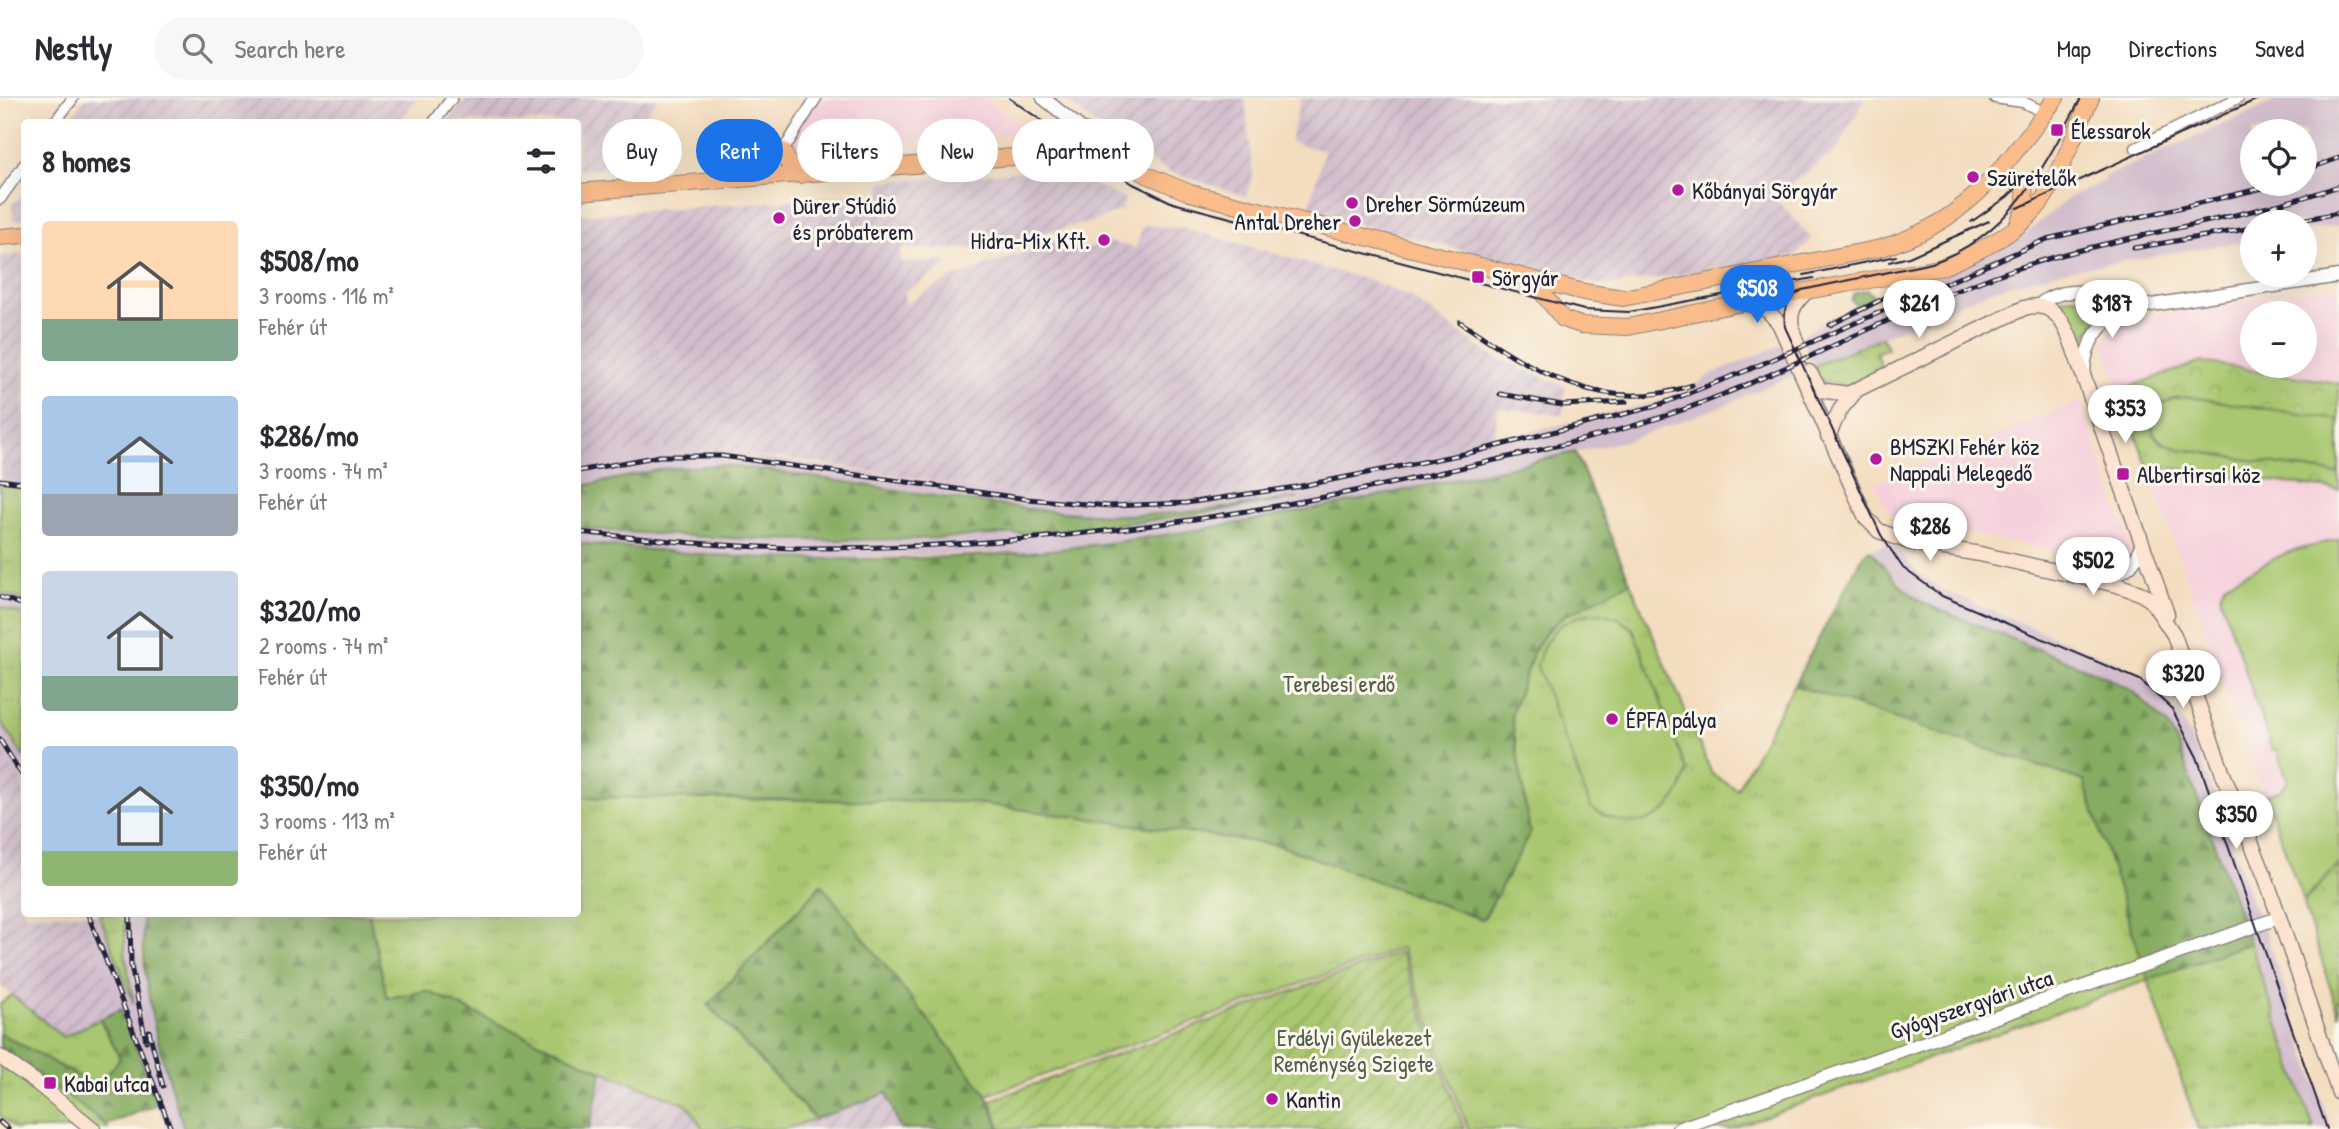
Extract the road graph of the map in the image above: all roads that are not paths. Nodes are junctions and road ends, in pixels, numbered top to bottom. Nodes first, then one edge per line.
1 (73, 98) edge
2 (453, 98) edge
3 (816, 98) edge
4 (1043, 98) edge
5 (1995, 98) edge
6 (2056, 98) edge
7 (2091, 98) edge
8 (2238, 98) edge
9 (2045, 113) junction
10 (57, 119) edge
11 (436, 119) edge
12 (1069, 119) edge
13 (2136, 148) dead end
14 (783, 151) joint
15 (1012, 158) edge
16 (903, 167) edge
17 (21, 169) edge
18 (797, 171) edge
19 (1154, 178) edge
20 (1990, 181) junction
21 (712, 182) edge
22 (581, 192) edge
23 (0, 199) edge
24 (2016, 226) junction
25 (21, 235) edge
26 (0, 237) edge
27 (2339, 276) edge
28 (1531, 279) junction
29 (1584, 292) junction
30 (1805, 293) junction
31 (1742, 303) junction
32 (2143, 304) junction
33 (2038, 306) junction
34 (1557, 314) junction
35 (2084, 378) junction
36 (1856, 391) junction
37 (1828, 436) junction
38 (2141, 545) junction
39 (2012, 561) junction
40 (2174, 635) junction
41 (2278, 918) junction
42 (0, 1057) edge
43 (2339, 1093) edge
44 (88, 1127) edge
45 (1678, 1129) edge

1 - 10 street
2 - 11 street
3 - 14 street
4 - 12 street
5 - 9 street
6 - 9 main road
7 - 24 main road
8 - 13 street
9 - 20 main road
14 - 18 main road
15 - 16 main road
17 - 23 street
19 - 28 main road
20 - 24 main road
20 - 29 main road
21 - 22 main road
24 - 30 main road
25 - 26 main road
27 - 32 street
28 - 29 main road
28 - 34 main road
29 - 34 main road
30 - 31 main road
30 - 36 main road
31 - 34 main road
31 - 37 main road
32 - 33 street
32 - 35 street
33 - 35 main road
33 - 36 main road
35 - 38 main road
36 - 37 main road
37 - 39 main road
38 - 39 street
38 - 40 main road
39 - 40 main road
40 - 41 main road
41 - 43 main road
41 - 45 street, Gyógyszergyári utca
42 - 44 main road

